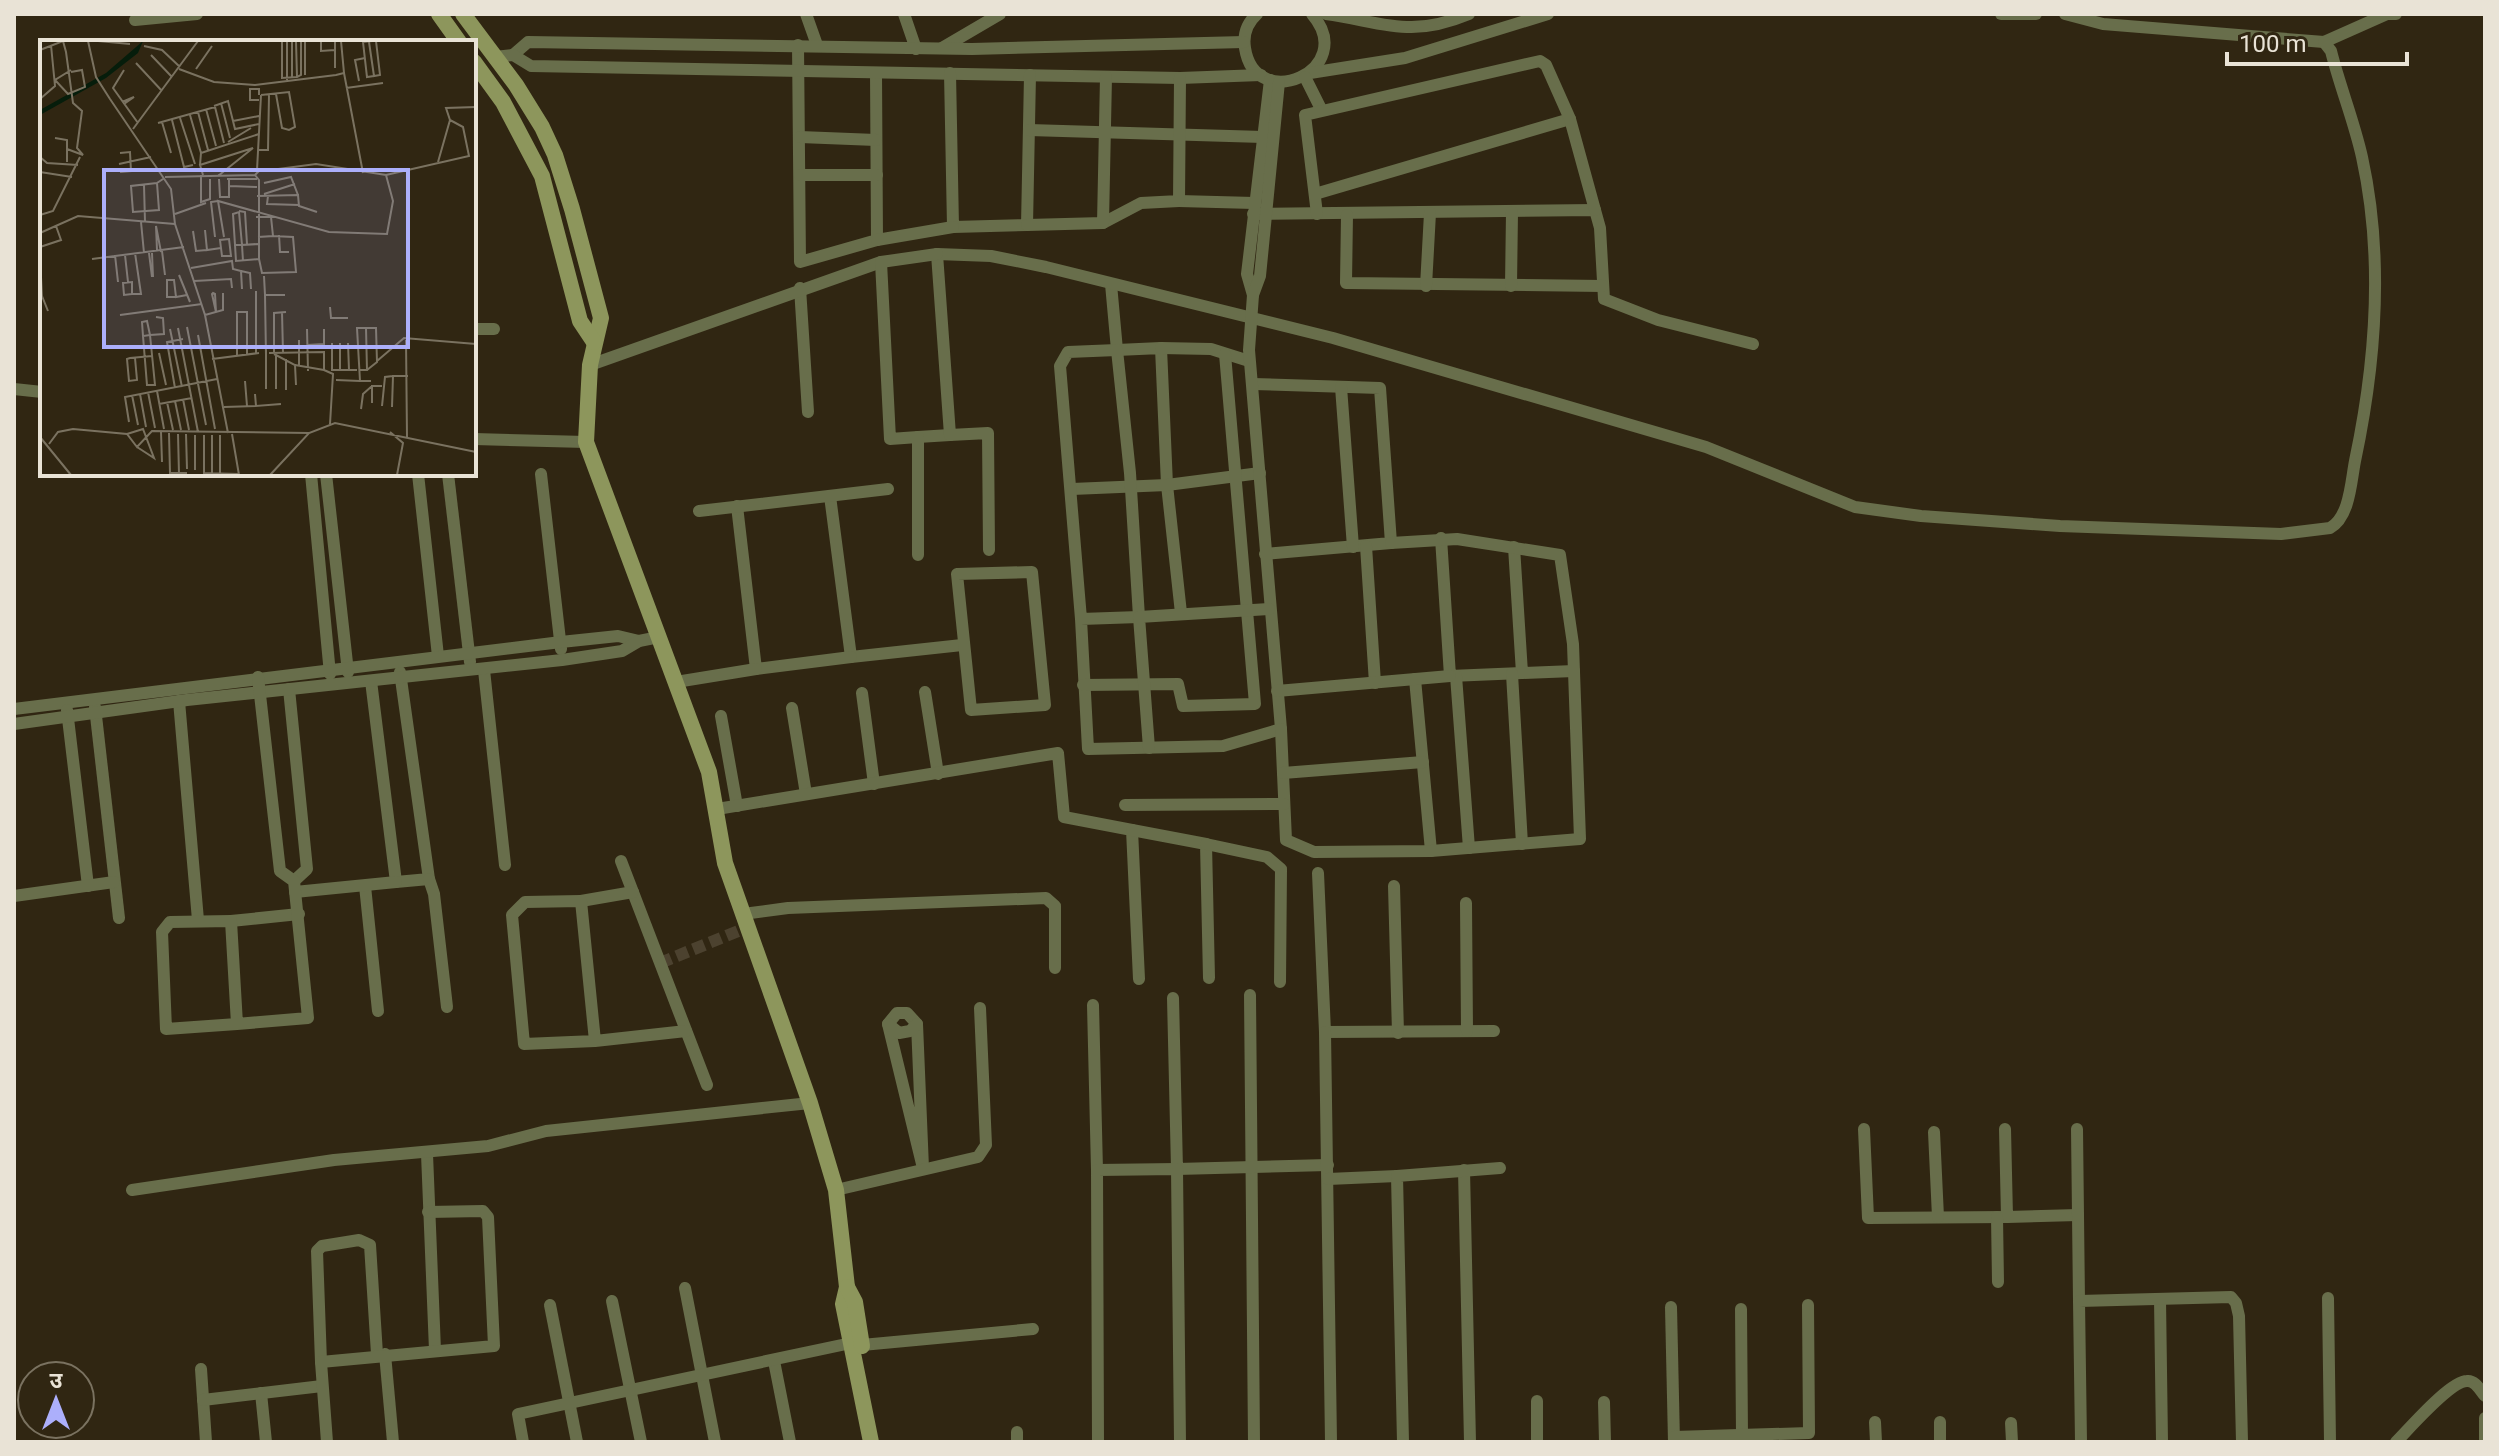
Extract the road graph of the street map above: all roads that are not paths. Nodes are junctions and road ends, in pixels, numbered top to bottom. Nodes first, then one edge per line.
1 (197, 14) edge
2 (439, 14) edge
3 (463, 14) edge
4 (806, 14) edge
5 (904, 14) edge
6 (1257, 14) edge
7 (1312, 14) edge
8 (1326, 14) edge
9 (1469, 14) edge
10 (1546, 14) edge
11 (2001, 14) edge
12 (2036, 14) edge
13 (2065, 14) edge
14 (2396, 14) edge
15 (993, 16) edge
16 (135, 20) dead end
17 (2129, 20) edge
18 (458, 40) edge
19 (1244, 42) junction
20 (2324, 42) junction
21 (798, 45) junction
22 (817, 45) junction
23 (942, 48) junction
24 (916, 49) junction
25 (972, 49) junction
26 (513, 55) junction
27 (495, 57) junction
28 (799, 69) junction
29 (876, 73) junction
30 (950, 73) junction
31 (971, 74) junction
32 (1030, 75) junction
33 (1308, 75) junction
34 (1106, 77) junction
35 (1180, 78) junction
36 (1270, 79) junction
37 (480, 81) edge
38 (1321, 109) junction
39 (1570, 119) junction
40 (1029, 130) junction
41 (1105, 132) junction
42 (1180, 135) junction
43 (800, 137) junction
44 (1263, 137) junction
45 (876, 140) junction
46 (800, 175) junction
47 (877, 175) junction
48 (1315, 194) junction
49 (1179, 201) junction
50 (1595, 210) junction
51 (1258, 211) junction
52 (1512, 212) junction
53 (1430, 213) junction
54 (1317, 214) junction
55 (1347, 215) junction
56 (1103, 223) junction
57 (1027, 225) junction
58 (953, 227) junction
59 (877, 240) junction
60 (937, 254) junction
61 (881, 262) junction
62 (1111, 284) junction
63 (1426, 286) junction
64 (1511, 286) junction
65 (1603, 286) junction
66 (800, 288) junction
67 (1251, 317) junction
68 (476, 329) edge
69 (494, 329) dead end
70 (594, 342) junction
71 (1753, 344) dead end
72 (1161, 348) junction
73 (1117, 350) junction
74 (1225, 354) junction
75 (1249, 361) junction
76 (590, 365) junction
77 (1253, 384) junction
78 (1341, 387) junction
79 (14, 389) edge
80 (40, 392) edge
81 (808, 412) dead end
82 (950, 435) junction
83 (918, 437) junction
84 (476, 439) edge
85 (586, 442) junction
86 (1260, 473) junction
87 (541, 474) dead end
88 (1237, 474) junction
89 (311, 476) edge
90 (326, 476) edge
91 (418, 476) edge
92 (448, 476) edge
93 (1131, 485) junction
94 (1167, 485) junction
95 (888, 489) dead end
96 (1072, 489) junction
97 (830, 496) junction
98 (737, 506) junction
99 (699, 511) dead end
100 (1441, 538) junction
101 (1391, 543) junction
102 (1360, 546) junction
103 (1514, 547) junction
104 (989, 550) dead end
105 (1265, 554) junction
106 (918, 555) dead end
107 (1246, 609) junction
108 (1269, 609) junction
109 (1181, 613) junction
110 (1139, 617) junction
111 (1081, 619) junction
112 (659, 637) junction
113 (639, 641) junction
114 (561, 642) junction
115 (962, 645) junction
116 (469, 654) junction
117 (438, 656) junction
118 (851, 657) junction
119 (562, 660) junction
120 (399, 661) junction
121 (347, 666) junction
122 (329, 669) junction
123 (756, 669) junction
124 (477, 671) junction
125 (1574, 671) junction
126 (1517, 674) junction
127 (1453, 676) junction
128 (258, 677) junction
129 (401, 677) junction
130 (1415, 679) junction
131 (371, 681) junction
132 (676, 682) junction
133 (349, 683) junction
134 (1375, 683) junction
135 (331, 685) junction
136 (1083, 685) junction
137 (1143, 686) junction
138 (289, 689) junction
139 (925, 692) dead end
140 (260, 693) junction
141 (862, 693) dead end
142 (1278, 695) junction
143 (94, 698) junction
144 (179, 701) junction
145 (67, 702) junction
146 (1255, 704) junction
147 (792, 708) dead end
148 (14, 709) edge
149 (96, 714) junction
150 (721, 716) dead end
151 (68, 717) junction
152 (14, 724) edge
153 (1281, 729) junction
154 (1149, 748) junction
155 (1423, 762) junction
156 (1283, 773) junction
157 (938, 774) junction
158 (874, 784) junction
159 (806, 794) junction
160 (1284, 804) junction
161 (1125, 805) dead end
162 (737, 806) junction
163 (717, 809) junction
164 (1132, 830) junction
165 (1206, 844) junction
166 (1522, 844) junction
167 (1469, 848) junction
168 (1431, 851) junction
169 (621, 861) dead end
170 (505, 865) dead end
171 (1318, 873) dead end
172 (429, 879) junction
173 (114, 882) junction
174 (396, 882) junction
175 (88, 886) junction
176 (295, 886) junction
177 (365, 886) junction
178 (1394, 886) dead end
179 (633, 892) junction
180 (14, 896) edge
181 (581, 901) junction
182 (1466, 903) dead end
183 (299, 914) junction
184 (743, 914) junction
185 (119, 918) dead end
186 (198, 920) junction
187 (231, 921) junction
188 (1055, 968) dead end
189 (1209, 978) dead end
190 (1139, 979) dead end
191 (1280, 982) dead end
192 (1250, 995) dead end
193 (1173, 998) dead end
194 (1093, 1005) dead end
195 (447, 1007) dead end
196 (980, 1008) dead end
197 (378, 1011) dead end
198 (237, 1024) junction
199 (686, 1031) junction
200 (1467, 1031) junction
201 (1494, 1031) dead end
202 (1325, 1032) junction
203 (1398, 1033) junction
204 (595, 1041) junction
205 (707, 1085) dead end
206 (810, 1103) junction
207 (1864, 1129) dead end
208 (2005, 1129) dead end
209 (2077, 1129) dead end
210 (1934, 1132) dead end
211 (427, 1154) junction
212 (1328, 1165) junction
213 (923, 1168) junction
214 (1253, 1168) junction
215 (1500, 1168) dead end
216 (1177, 1169) junction
217 (1097, 1170) junction
218 (1464, 1170) junction
219 (1397, 1176) junction
220 (1328, 1179) junction
221 (132, 1190) dead end
222 (836, 1190) junction
223 (428, 1212) junction
224 (2078, 1215) junction
225 (1938, 1217) junction
226 (2002, 1217) junction
227 (1998, 1282) dead end
228 (685, 1288) dead end
229 (2328, 1298) dead end
230 (2160, 1299) junction
231 (612, 1301) dead end
232 (2079, 1301) junction
233 (550, 1305) dead end
234 (1808, 1305) dead end
235 (1671, 1307) dead end
236 (1741, 1309) dead end
237 (1033, 1329) dead end
238 (856, 1344) junction
239 (435, 1350) junction
240 (381, 1354) junction
241 (774, 1361) junction
242 (321, 1362) junction
243 (201, 1369) dead end
244 (702, 1374) junction
245 (322, 1386) junction
246 (631, 1390) junction
247 (261, 1393) junction
248 (2485, 1396) edge
249 (203, 1400) junction
250 (1537, 1401) dead end
251 (1604, 1402) dead end
252 (570, 1404) junction
253 (2485, 1418) edge
254 (1875, 1422) dead end
255 (1940, 1422) dead end
256 (2011, 1423) dead end
257 (1742, 1436) junction
258 (1809, 1438) edge
259 (1674, 1440) edge
260 (206, 1442) edge
261 (266, 1442) edge
262 (327, 1442) edge
263 (393, 1442) edge
264 (523, 1442) edge
265 (577, 1442) edge
266 (641, 1442) edge
267 (715, 1442) edge
268 (790, 1442) edge
269 (871, 1442) edge
270 (882, 1442) edge
271 (1098, 1442) edge
272 (1180, 1442) edge
273 (1254, 1442) edge
274 (1331, 1442) edge
275 (1403, 1442) edge
276 (1470, 1442) edge
277 (1537, 1442) edge
278 (1605, 1442) edge
279 (1876, 1442) edge
280 (1940, 1442) edge
281 (2012, 1442) edge
282 (2081, 1442) edge
283 (2162, 1442) edge
284 (2242, 1442) edge
285 (2330, 1442) edge
286 (2396, 1442) edge
287 (2485, 1442) edge

1 - 16 street
2 - 18 street
3 - 27 street
4 - 22 street
5 - 24 street
6 - 19 street
7 - 33 street
8 - 9 street
10 - 33 street
11 - 12 street
13 - 17 street
14 - 20 street
15 - 23 street
17 - 20 street
19 - 25 street
19 - 36 street
20 - 67 street
21 - 22 street
21 - 26 street
21 - 28 street
22 - 24 street
23 - 24 street
23 - 25 street
25 - 31 street
26 - 27 street
26 - 28 street
27 - 70 street
28 - 29 street
28 - 43 street
29 - 30 street
29 - 45 street
30 - 31 street
30 - 58 street
31 - 32 street
32 - 34 street
32 - 40 street
33 - 36 street
33 - 38 street
34 - 35 street
34 - 41 street
35 - 36 street
35 - 42 street
36 - 44 street
36 - 51 street
37 - 70 street
38 - 39 street
38 - 48 street
39 - 48 street
39 - 50 street
40 - 41 street
40 - 57 street
41 - 42 street
41 - 56 street
42 - 44 street
42 - 49 street
43 - 45 street
43 - 46 street
44 - 51 street
45 - 47 street
46 - 47 street
46 - 59 street
47 - 59 street
48 - 54 street
49 - 51 street
49 - 56 street
50 - 52 street
50 - 65 street
51 - 54 street
51 - 67 street
52 - 53 street
52 - 64 street
53 - 55 street
53 - 63 street
54 - 55 street
55 - 63 street
56 - 57 street
57 - 58 street
58 - 59 street
60 - 61 street
60 - 62 street
60 - 82 street
61 - 66 street
61 - 83 street
62 - 67 street
62 - 73 street
63 - 64 street
64 - 65 street
65 - 71 street
66 - 76 street
66 - 81 street
67 - 75 street
68 - 69 street
70 - 76 street
72 - 73 street
72 - 74 street
72 - 94 street
73 - 93 street
73 - 96 street
74 - 75 street
74 - 88 street
75 - 77 street
76 - 85 street
77 - 78 street
77 - 86 street
78 - 101 street
78 - 102 street
79 - 80 street
82 - 83 street
82 - 104 street
83 - 106 street
84 - 85 street
85 - 112 street
86 - 88 street
86 - 105 street
87 - 114 street
88 - 94 street
88 - 107 street
89 - 122 street
90 - 121 street
91 - 117 street
92 - 116 street
93 - 94 street
93 - 96 street
93 - 110 street
94 - 109 street
95 - 97 street
96 - 111 street
97 - 98 street
97 - 118 street
98 - 99 street
98 - 123 street
100 - 101 street
100 - 103 street
100 - 127 street
101 - 102 street
102 - 105 street
102 - 134 street
103 - 125 street
103 - 126 street
105 - 108 street
107 - 108 street
107 - 109 street
107 - 146 street
108 - 142 street
109 - 110 street
110 - 111 street
110 - 137 street
111 - 136 street
112 - 113 street
112 - 132 street
113 - 114 street
113 - 119 street
114 - 116 street
114 - 119 street
115 - 115 street
115 - 118 street
116 - 117 street
116 - 124 street
117 - 120 street
118 - 123 street
119 - 124 street
120 - 121 street
120 - 129 street
121 - 122 street
121 - 133 street
122 - 128 street
122 - 135 street
123 - 132 street
124 - 129 street
124 - 170 street
125 - 126 street
125 - 166 street
126 - 127 street
126 - 166 street
127 - 130 street
127 - 167 street
128 - 140 street
128 - 143 street
129 - 131 street
129 - 172 street
130 - 134 street
130 - 155 street
131 - 133 street
131 - 174 street
132 - 163 street
133 - 135 street
134 - 142 street
135 - 138 street
136 - 137 street
136 - 154 street
137 - 146 street
137 - 154 street
138 - 140 street
138 - 176 street
139 - 157 street
140 - 144 street
140 - 176 street
141 - 158 street
142 - 146 street
142 - 153 street
143 - 145 street
143 - 149 street
144 - 149 street
144 - 186 street
145 - 148 street
145 - 151 street
147 - 159 street
149 - 151 street
149 - 173 street
150 - 162 street
151 - 152 street
151 - 175 street
153 - 154 street
153 - 156 street
155 - 156 street
155 - 168 street
156 - 160 street
157 - 158 street
157 - 164 street
158 - 159 street
159 - 162 street
160 - 161 street
160 - 168 street
162 - 163 street
163 - 184 street
164 - 165 street
164 - 190 street
165 - 189 street
165 - 191 street
166 - 167 street
167 - 168 street
169 - 179 street
171 - 202 street
172 - 174 street
172 - 195 street
173 - 175 street
173 - 185 street
174 - 177 street
175 - 180 street
176 - 177 street
176 - 183 street
177 - 197 street
178 - 203 street
179 - 181 street
179 - 199 street
181 - 204 street
181 - 204 street
182 - 200 street
183 - 187 street
183 - 198 street
184 - 188 street
184 - 206 street
186 - 187 street
186 - 198 street
187 - 198 street
192 - 214 street
193 - 216 street
194 - 217 street
196 - 213 street
199 - 204 street
199 - 205 street
200 - 201 street
200 - 203 street
202 - 203 street
202 - 212 street
206 - 211 street
206 - 222 street
207 - 225 street
208 - 226 street
209 - 224 street
210 - 225 street
211 - 221 street
211 - 223 street
212 - 214 street
212 - 220 street
213 - 213 street
213 - 222 street
214 - 216 street
214 - 273 street
215 - 218 street
216 - 217 street
216 - 272 street
217 - 271 street
218 - 219 street
218 - 276 street
219 - 220 street
219 - 275 street
220 - 274 street
222 - 238 street
223 - 239 street
223 - 239 street
224 - 226 street
224 - 232 street
225 - 226 street
226 - 227 street
228 - 244 street
229 - 285 street
230 - 232 street
230 - 283 street
230 - 284 street
231 - 246 street
232 - 282 street
233 - 252 street
234 - 258 street
235 - 259 street
236 - 257 street
237 - 238 street
238 - 241 street
238 - 269 street
238 - 270 street
239 - 240 street
240 - 242 street
240 - 242 street
240 - 263 street
241 - 244 street
241 - 268 street
242 - 245 street
243 - 249 street
244 - 246 street
244 - 267 street
245 - 247 street
245 - 262 street
246 - 252 street
246 - 266 street
247 - 249 street
247 - 261 street
248 - 286 street
249 - 260 street
250 - 277 street
251 - 278 street
252 - 264 street
252 - 265 street
253 - 287 street
254 - 279 street
255 - 280 street
256 - 281 street
257 - 258 street
257 - 259 street

